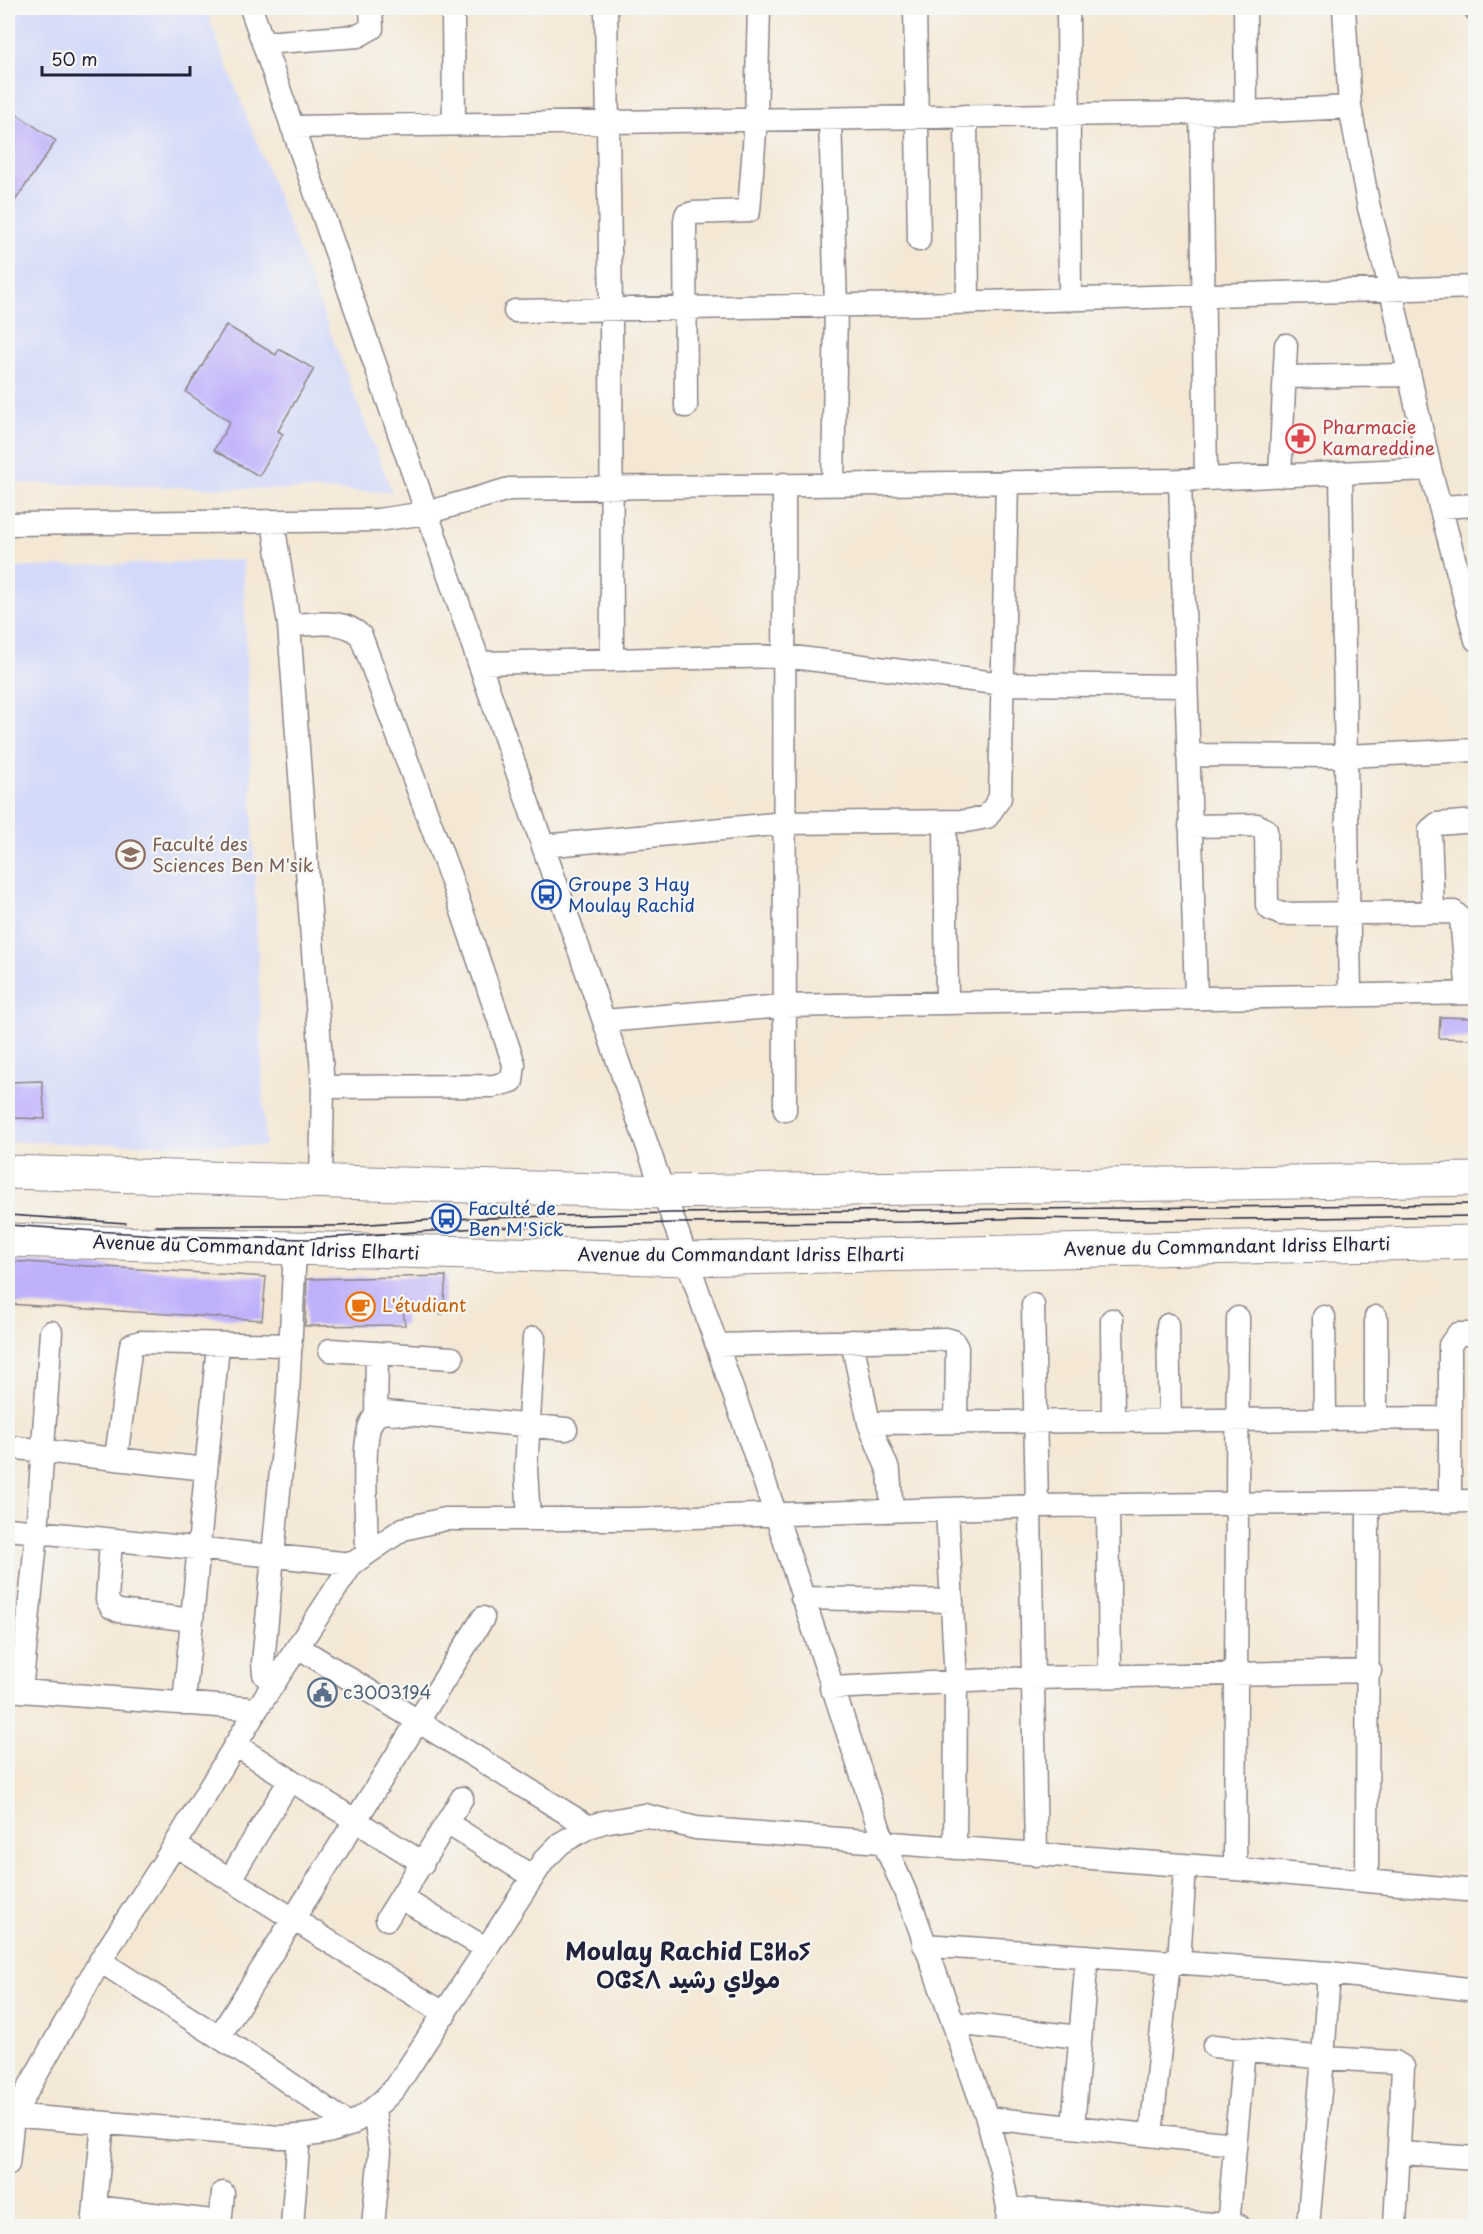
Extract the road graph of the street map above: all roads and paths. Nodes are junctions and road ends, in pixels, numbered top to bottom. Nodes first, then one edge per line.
1 (251, 8) edge
2 (371, 8) edge
3 (453, 8) edge
4 (606, 8) edge
5 (759, 8) edge
6 (915, 8) edge
7 (1068, 8) edge
8 (1245, 8) edge
9 (1344, 8) edge
10 (263, 43) junction
11 (1350, 107) junction
12 (1201, 112) junction
13 (1246, 112) junction
14 (1070, 115) junction
15 (966, 116) junction
16 (919, 117) junction
17 (756, 119) junction
18 (830, 119) junction
19 (608, 121) junction
20 (454, 124) junction
21 (292, 127) junction
22 (920, 240) dead end
23 (1476, 287) edge
24 (1391, 290) junction
25 (1202, 295) junction
26 (1070, 300) junction
27 (968, 303) junction
28 (836, 306) junction
29 (685, 309) junction
30 (611, 310) junction
31 (515, 311) dead end
32 (1286, 345) dead end
33 (1408, 375) junction
34 (1286, 377) junction
35 (686, 406) dead end
36 (1430, 469) junction
37 (1341, 475) junction
38 (1280, 476) junction
39 (1206, 479) junction
40 (1180, 480) junction
41 (1007, 482) junction
42 (784, 484) junction
43 (833, 484) junction
44 (612, 487) junction
45 (1476, 505) edge
46 (1440, 507) junction
47 (426, 513) junction
48 (273, 522) junction
49 (8, 524) edge
50 (289, 626) junction
51 (1475, 638) edge
52 (785, 656) junction
53 (612, 660) junction
54 (479, 663) junction
55 (1003, 684) junction
56 (1186, 686) junction
57 (1476, 750) edge
58 (1188, 755) junction
59 (1346, 756) junction
60 (1476, 821) edge
61 (945, 822) junction
62 (785, 823) junction
63 (1190, 826) junction
64 (543, 846) junction
65 (1433, 911) junction
66 (1348, 912) junction
67 (1472, 993) edge
68 (1350, 994) junction
69 (1196, 996) junction
70 (947, 1003) junction
71 (783, 1006) junction
72 (604, 1021) junction
73 (323, 1087) junction
74 (784, 1110) dead end
75 (8, 1172) edge
76 (1476, 1179) edge
77 (321, 1181) junction
78 (664, 1192) junction
79 (8, 1240) edge
80 (1476, 1242) edge
81 (295, 1249) junction
82 (687, 1259) junction
83 (1033, 1305) dead end
84 (1324, 1317) dead end
85 (1376, 1317) dead end
86 (1239, 1318) dead end
87 (1112, 1320) dead end
88 (1168, 1325) dead end
89 (51, 1332) dead end
90 (1476, 1334) edge
91 (534, 1338) dead end
92 (852, 1341) junction
93 (218, 1345) junction
94 (291, 1345) junction
95 (717, 1345) junction
96 (330, 1350) dead end
97 (376, 1353) junction
98 (452, 1358) dead end
99 (376, 1416) junction
100 (1449, 1418) junction
101 (1325, 1419) junction
102 (1376, 1419) junction
103 (1239, 1420) junction
104 (1113, 1421) junction
105 (1170, 1421) junction
106 (956, 1422) junction
107 (1034, 1422) junction
108 (869, 1423) junction
109 (529, 1425) junction
110 (566, 1430) dead end
111 (8, 1447) edge
112 (43, 1450) junction
113 (116, 1458) junction
114 (206, 1469) junction
115 (1476, 1501) edge
116 (1450, 1502) junction
117 (1368, 1504) junction
118 (1108, 1506) junction
119 (1238, 1506) junction
120 (1033, 1507) junction
121 (947, 1509) junction
122 (892, 1511) junction
123 (776, 1515) junction
124 (528, 1519) junction
125 (8, 1529) edge
126 (37, 1532) junction
127 (111, 1540) junction
128 (199, 1549) junction
129 (274, 1556) junction
130 (360, 1558) junction
131 (802, 1598) junction
132 (952, 1601) junction
133 (483, 1618) dead end
134 (192, 1620) junction
135 (298, 1647) junction
136 (1370, 1671) junction
137 (1237, 1673) junction
138 (1110, 1676) junction
139 (1032, 1678) junction
140 (956, 1682) junction
141 (273, 1685) junction
142 (831, 1688) junction
143 (14, 1690) edge
144 (184, 1704) junction
145 (257, 1710) junction
146 (418, 1721) junction
147 (235, 1745) junction
148 (290, 1780) junction
149 (462, 1798) dead end
150 (356, 1821) junction
151 (447, 1823) junction
152 (589, 1827) junction
153 (884, 1843) junction
154 (175, 1845) junction
155 (955, 1848) junction
156 (1036, 1855) junction
157 (423, 1863) junction
158 (1185, 1866) junction
159 (1235, 1869) junction
160 (533, 1877) junction
161 (230, 1879) junction
162 (1367, 1880) junction
163 (1476, 1891) edge
164 (401, 1898) junction
165 (293, 1919) junction
166 (387, 1919) dead end
167 (924, 1946) junction
168 (487, 1949) junction
169 (1087, 1956) junction
170 (100, 1961) junction
171 (1174, 1961) junction
172 (1329, 1973) junction
173 (1476, 1990) edge
174 (445, 2014) junction
175 (953, 2023) junction
176 (219, 2037) junction
177 (1080, 2037) junction
178 (1214, 2046) dead end
179 (1244, 2049) junction
180 (1323, 2058) junction
181 (374, 2111) junction
182 (10, 2115) edge
183 (987, 2118) junction
184 (103, 2123) junction
185 (350, 2125) junction
186 (1073, 2127) junction
187 (1151, 2135) junction
188 (299, 2136) junction
189 (1234, 2144) junction
190 (1400, 2153) junction
191 (1476, 2158) edge
192 (8, 2164) edge
193 (223, 2193) dead end
194 (94, 2217) edge
195 (1007, 2217) edge
196 (220, 2224) edge
197 (292, 2226) edge
198 (373, 2226) edge
199 (1234, 2226) edge
200 (1308, 2226) edge
201 (1395, 2226) edge

1 - 10 street
2 - 10 street
3 - 20 street
4 - 19 street
5 - 17 street
6 - 16 street
7 - 14 street
8 - 13 street
9 - 11 street
10 - 21 street
11 - 13 street
11 - 24 street
12 - 13 street
12 - 14 street
12 - 25 street
14 - 15 street
14 - 26 street
15 - 16 street
15 - 27 street
16 - 18 street
16 - 22 street
17 - 18 street
17 - 19 street
17 - 29 street
18 - 28 street
19 - 20 street
19 - 30 street
20 - 21 street
21 - 47 street
23 - 24 street
24 - 25 street
24 - 33 street
25 - 26 street
25 - 39 street
26 - 27 street
27 - 28 street
28 - 29 street
28 - 43 street
29 - 30 street
29 - 35 street
30 - 31 street
30 - 44 street
32 - 34 street
33 - 34 street
33 - 36 street
34 - 38 street
36 - 37 street
36 - 46 street
37 - 38 street
37 - 59 street
38 - 39 street
39 - 40 street
40 - 41 street
40 - 56 street
41 - 43 street
41 - 55 street
42 - 43 street
42 - 44 street
42 - 52 street
44 - 47 street
44 - 53 street
45 - 46 street
46 - 51 street
47 - 48 street
47 - 54 street
48 - 49 street
48 - 50 street
50 - 73 street
50 - 73 street
52 - 53 street
52 - 55 street
52 - 62 street
53 - 54 street
54 - 64 street
55 - 56 street
55 - 61 street
56 - 58 street
57 - 59 street
58 - 59 street
58 - 63 street
59 - 66 street
60 - 65 street
61 - 62 street
61 - 70 street
62 - 64 street
62 - 71 street
63 - 66 street
63 - 69 street
64 - 72 street
65 - 66 street
65 - 67 street
66 - 68 street
67 - 68 street
68 - 69 street
69 - 70 street
70 - 71 street
71 - 72 street
71 - 74 street
72 - 78 street
73 - 77 street
75 - 77 main road
76 - 78 main road
77 - 78 main road
78 - 82 street
79 - 81 main road, Avenue du Commandant Idriss Elharti
80 - 82 main road, Avenue du Commandant Idriss Elharti
81 - 82 main road, Avenue du Commandant Idriss Elharti
81 - 94 street
82 - 95 street
83 - 107 street
84 - 101 street
85 - 102 street
86 - 103 street
87 - 104 street
88 - 105 street
89 - 112 street
90 - 100 street
91 - 109 street
92 - 95 street
92 - 106 street
92 - 108 street
93 - 94 street
93 - 113 street
93 - 114 street
94 - 129 street
95 - 123 street
96 - 97 street
97 - 98 street
97 - 99 street
99 - 109 street
99 - 130 street
100 - 102 street
100 - 116 street
101 - 102 street
101 - 103 street
103 - 105 street
103 - 119 street
104 - 105 street
104 - 107 street
106 - 107 street
106 - 108 street
107 - 120 street
108 - 122 street
109 - 110 street
109 - 124 street
111 - 112 street
112 - 113 street
112 - 126 street
113 - 114 street
114 - 128 street
115 - 116 street
116 - 117 street
117 - 119 street
117 - 136 street
118 - 119 street
118 - 120 street
118 - 138 street
119 - 137 street
120 - 121 street
120 - 139 street
121 - 122 street
121 - 132 street
122 - 123 street
123 - 124 street
123 - 131 street
124 - 130 street
125 - 126 street
126 - 127 street
126 - 143 street
127 - 128 street
127 - 134 street
128 - 129 street
128 - 134 street
129 - 130 street
129 - 141 street
130 - 135 street
131 - 132 street
131 - 142 street
132 - 140 street
133 - 146 street
134 - 144 street
135 - 141 street
135 - 146 street
136 - 137 street
136 - 162 street
137 - 138 street
137 - 159 street
138 - 139 street
139 - 140 street
139 - 156 street
140 - 142 street
140 - 155 street
141 - 145 street
142 - 153 street
143 - 144 street
144 - 145 street
145 - 147 street
146 - 150 street
146 - 152 street
147 - 148 street
147 - 154 street
148 - 150 street
148 - 161 street
149 - 151 street
150 - 157 street
150 - 165 street
151 - 157 street
151 - 160 street
152 - 153 street
152 - 160 street
153 - 155 street
153 - 167 street
154 - 161 street
154 - 170 street
155 - 156 street
156 - 158 street
157 - 164 street
158 - 159 street
158 - 171 street
159 - 162 street
160 - 168 street
161 - 165 street
162 - 163 street
164 - 166 street
164 - 168 street
165 - 174 street
165 - 176 street
167 - 169 street
167 - 175 street
168 - 174 street
169 - 171 street
169 - 177 street
170 - 176 street
170 - 182 street
171 - 172 street
171 - 187 street
172 - 173 street
172 - 180 street
174 - 181 street
175 - 177 street
175 - 183 street
176 - 185 street
177 - 186 street
178 - 179 street
179 - 180 street
179 - 189 street
180 - 190 street
180 - 200 street
181 - 185 street
181 - 198 street
182 - 184 street
182 - 192 street
183 - 186 street
183 - 195 street
184 - 188 street
184 - 194 street
185 - 188 street
186 - 187 street
187 - 189 street
188 - 197 street
189 - 199 street
190 - 191 street
190 - 201 street
193 - 196 street
194 - 196 street
195 - 199 street

